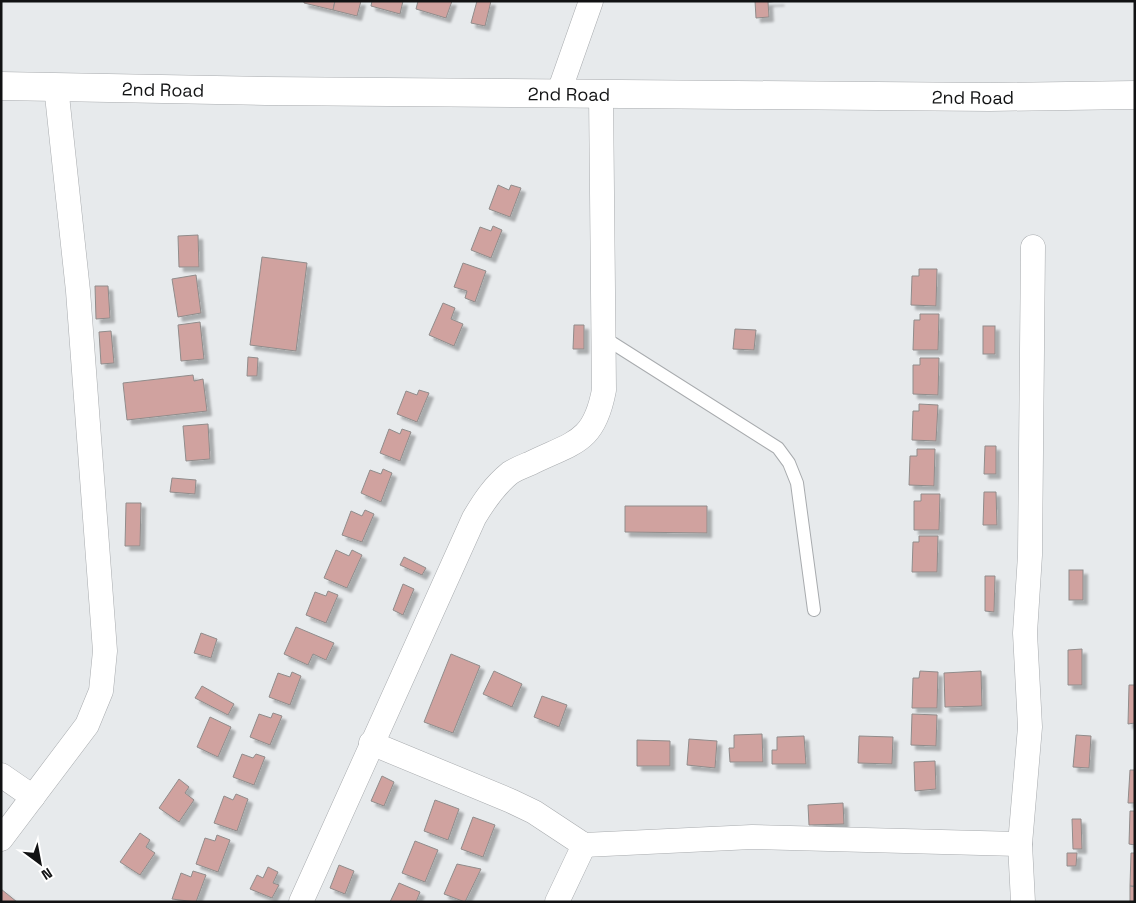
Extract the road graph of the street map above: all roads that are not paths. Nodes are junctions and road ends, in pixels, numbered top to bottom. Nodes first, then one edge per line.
1 (591, 1) edge
2 (1, 86) edge
3 (56, 86) junction
4 (559, 92) junction
5 (601, 94) junction
6 (1135, 95) edge
7 (1033, 247) dead end
8 (603, 337) junction
9 (814, 610) dead end
10 (371, 743) junction
11 (1, 775) edge
12 (33, 797) junction
13 (1, 839) edge
14 (1020, 844) junction
15 (584, 846) junction
16 (300, 902) edge
17 (557, 902) edge
18 (1023, 902) edge

1 - 4 street
2 - 3 street, 2nd Road
3 - 4 street, 2nd Road
3 - 12 street
4 - 5 street, 2nd Road
5 - 6 street, 2nd Road
5 - 8 street
7 - 14 street
8 - 9 lane
8 - 10 street
10 - 15 street
10 - 16 street
11 - 12 street
12 - 13 street
14 - 15 street
14 - 18 street
15 - 17 street

